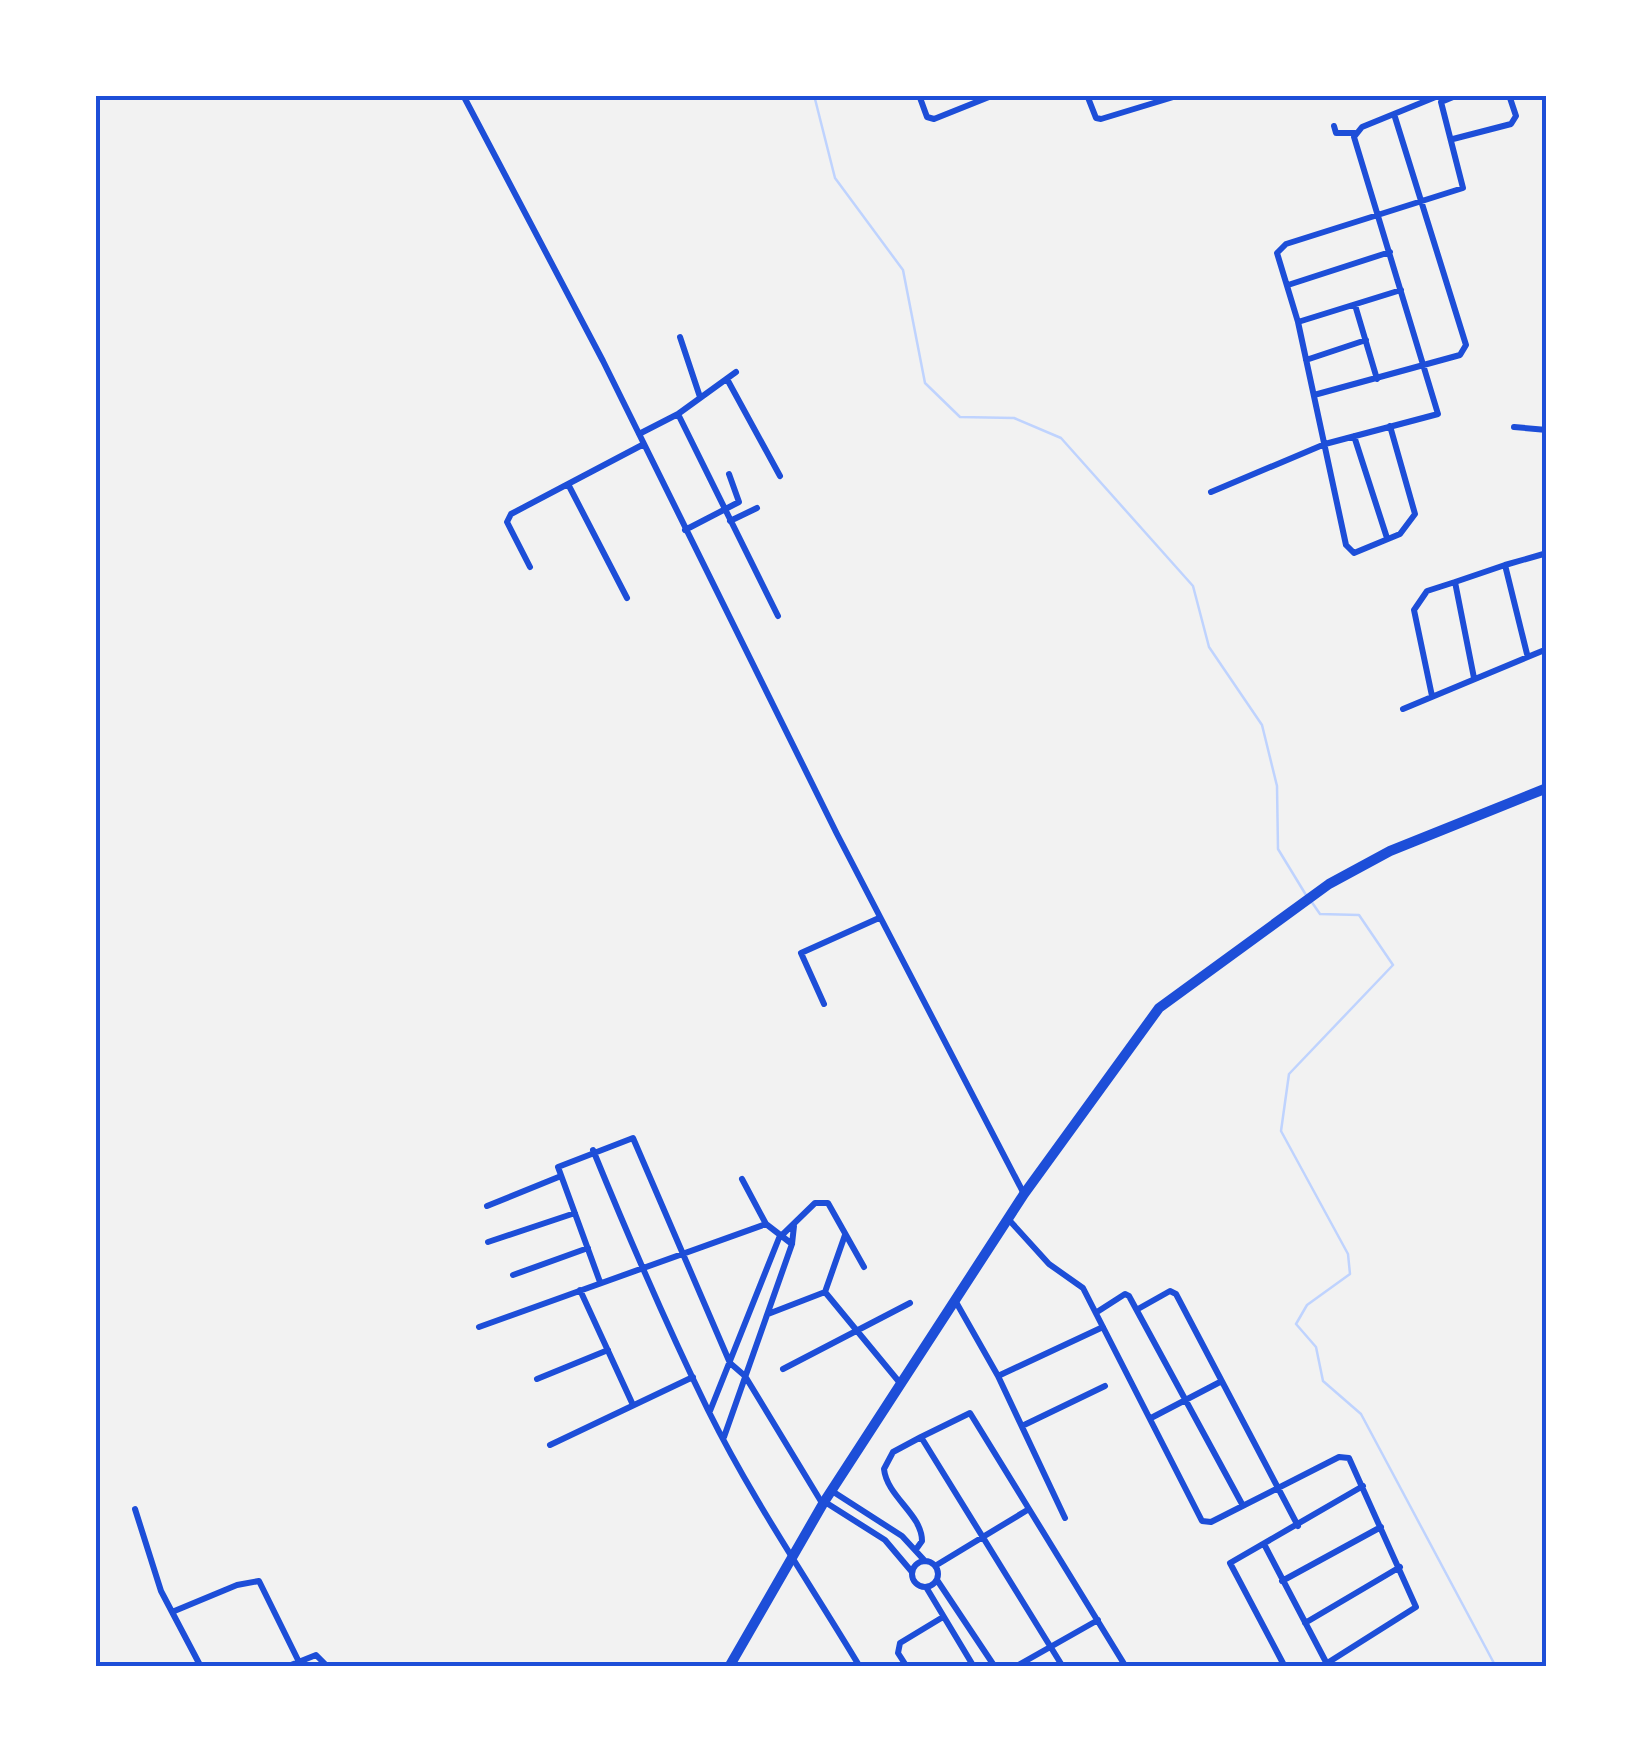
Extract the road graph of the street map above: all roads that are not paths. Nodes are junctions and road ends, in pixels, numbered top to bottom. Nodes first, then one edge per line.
1 (463, 95) edge
2 (919, 95) edge
3 (994, 95) edge
4 (1087, 95) edge
5 (1180, 95) edge
6 (1458, 95) edge
7 (1508, 95) edge
8 (1439, 97) edge
9 (1394, 114) junction
10 (1334, 126) dead end
11 (1355, 133) junction
12 (1453, 140) junction
13 (1422, 202) junction
14 (1378, 216) junction
15 (1390, 252) junction
16 (1288, 285) junction
17 (1401, 290) junction
18 (1355, 305) junction
19 (1298, 322) junction
20 (680, 337) dead end
21 (1366, 340) junction
22 (1306, 360) junction
23 (1426, 366) junction
24 (736, 372) dead end
25 (727, 378) junction
26 (1377, 378) junction
27 (1314, 396) junction
28 (700, 398) junction
29 (678, 414) junction
30 (1390, 426) junction
31 (1514, 427) dead end
32 (1547, 430) edge
33 (639, 434) junction
34 (1354, 436) junction
35 (644, 444) junction
36 (1325, 444) junction
37 (729, 474) dead end
38 (780, 476) dead end
39 (568, 484) junction
40 (1211, 492) dead end
41 (757, 508) dead end
42 (724, 510) junction
43 (730, 521) junction
44 (685, 530) junction
45 (1386, 538) junction
46 (1547, 552) edge
47 (1505, 565) junction
48 (530, 567) dead end
49 (1455, 582) junction
50 (627, 598) dead end
51 (778, 616) dead end
52 (1547, 650) edge
53 (1526, 654) junction
54 (1474, 678) junction
55 (1432, 696) junction
56 (1403, 709) dead end
57 (1547, 788) edge
58 (879, 918) junction
59 (824, 1004) dead end
60 (593, 1150) junction
61 (561, 1176) junction
62 (742, 1179) dead end
63 (1024, 1194) junction
64 (487, 1206) dead end
65 (575, 1213) junction
66 (1010, 1221) junction
67 (766, 1224) junction
68 (794, 1225) junction
69 (846, 1234) junction
70 (779, 1238) junction
71 (488, 1242) dead end
72 (792, 1244) junction
73 (588, 1248) junction
74 (684, 1255) junction
75 (640, 1266) junction
76 (864, 1267) dead end
77 (513, 1275) dead end
78 (600, 1282) junction
79 (580, 1290) junction
80 (825, 1292) junction
81 (955, 1301) junction
82 (910, 1303) dead end
83 (1138, 1309) junction
84 (1097, 1312) junction
85 (768, 1314) junction
86 (479, 1327) dead end
87 (1103, 1327) junction
88 (855, 1330) junction
89 (608, 1350) junction
90 (730, 1363) junction
91 (783, 1369) dead end
92 (746, 1376) junction
93 (998, 1376) junction
94 (694, 1377) junction
95 (537, 1380) dead end
96 (1220, 1382) junction
97 (900, 1384) junction
98 (1105, 1386) dead end
99 (1186, 1402) junction
100 (633, 1406) junction
101 (710, 1412) junction
102 (1150, 1418) junction
103 (1022, 1426) junction
104 (724, 1437) junction
105 (921, 1437) junction
106 (550, 1445) dead end
107 (1278, 1485) junction
108 (1363, 1486) junction
109 (831, 1490) junction
110 (823, 1503) junction
111 (1242, 1504) junction
112 (135, 1509) dead end
113 (1029, 1509) junction
114 (1065, 1518) dead end
115 (878, 1521) junction
116 (1298, 1526) junction
117 (1381, 1528) junction
118 (872, 1530) junction
119 (982, 1538) junction
120 (1264, 1544) junction
121 (917, 1548) junction
122 (790, 1557) junction
123 (925, 1561) junction
124 (935, 1566) junction
125 (1400, 1567) junction
126 (912, 1572) junction
127 (937, 1580) junction
128 (1282, 1581) junction
129 (926, 1587) junction
130 (172, 1612) junction
131 (943, 1617) junction
132 (1098, 1620) junction
133 (1306, 1622) junction
134 (1051, 1647) junction
135 (299, 1662) junction
136 (1324, 1665) edge
137 (200, 1667) edge
138 (286, 1667) edge
139 (328, 1667) edge
140 (729, 1667) edge
141 (860, 1667) edge
142 (907, 1667) edge
143 (974, 1667) edge
144 (995, 1667) edge
145 (1014, 1667) edge
146 (1063, 1667) edge
147 (1126, 1667) edge
148 (1285, 1667) edge

1 - 33 street
2 - 3 street
4 - 5 street
6 - 8 street
7 - 12 street
8 - 9 street
8 - 12 street
9 - 11 street
9 - 13 street
10 - 11 street
11 - 14 street
12 - 13 street
13 - 14 street
13 - 23 street
14 - 15 street
14 - 16 street
15 - 16 street
15 - 17 street
16 - 19 street
17 - 18 street
17 - 23 street
18 - 19 street
18 - 21 street
19 - 22 street
20 - 28 street
21 - 22 street
21 - 26 street
22 - 27 street
23 - 26 street
23 - 30 street
24 - 25 street
25 - 28 street
25 - 38 street
26 - 27 street
27 - 36 street
28 - 29 street
29 - 33 street
29 - 42 street
30 - 34 street
30 - 45 street
31 - 32 street
33 - 35 street
34 - 36 street
34 - 45 street
35 - 39 street
35 - 44 street
36 - 40 street
36 - 45 street
37 - 42 street
39 - 48 street
39 - 50 street
41 - 43 street
42 - 43 street
42 - 44 street
43 - 51 street
44 - 58 street
46 - 47 street
47 - 49 street
47 - 53 street
49 - 54 street
49 - 55 street
52 - 53 street
53 - 54 street
54 - 55 street
55 - 56 street
57 - 63 highway
58 - 59 street
58 - 63 street
60 - 61 street
60 - 74 street
60 - 75 street
61 - 64 street
61 - 65 street
62 - 67 street
63 - 66 highway
65 - 71 street
65 - 73 street
66 - 81 highway
66 - 84 street
67 - 70 street
67 - 74 street
68 - 69 street
68 - 70 street
68 - 72 street
69 - 76 street
69 - 80 street
70 - 72 street
70 - 90 street
72 - 85 street
73 - 77 street
73 - 78 street
74 - 75 street
74 - 90 street
75 - 78 street
75 - 94 street
78 - 79 street
79 - 86 street
79 - 89 street
80 - 85 street
80 - 88 street
81 - 93 street
81 - 97 highway
82 - 88 street
83 - 84 street
83 - 96 street
83 - 99 street
84 - 87 street
85 - 92 street
87 - 93 street
87 - 102 street
88 - 91 street
88 - 97 street
89 - 95 street
89 - 100 street
90 - 92 street
90 - 101 street
92 - 104 street
92 - 110 street
93 - 103 street
94 - 100 street
94 - 101 street
96 - 99 street
96 - 107 street
97 - 109 highway
98 - 103 street
99 - 102 street
99 - 111 street
100 - 106 street
101 - 104 street
102 - 111 street
103 - 114 street
104 - 122 street
105 - 113 street
105 - 119 street
105 - 121 street
107 - 108 street
107 - 111 street
107 - 116 street
108 - 116 street
108 - 117 street
109 - 110 highway
109 - 115 street
110 - 118 street
110 - 122 highway
112 - 130 street
113 - 119 street
113 - 132 street
115 - 118 street
115 - 121 street
116 - 120 street
117 - 125 street
117 - 128 street
118 - 126 street
119 - 124 street
119 - 134 street
120 - 128 street
120 - 148 street
121 - 123 street
122 - 140 highway
122 - 141 street
123 - 124 street
123 - 126 street
124 - 127 street
125 - 133 street
125 - 136 street
126 - 129 street
127 - 129 street
127 - 144 street
128 - 133 street
129 - 131 street
130 - 135 street
130 - 137 street
131 - 142 street
131 - 143 street
132 - 134 street
132 - 147 street
133 - 136 street
134 - 145 street
134 - 146 street
135 - 138 street
135 - 139 street

